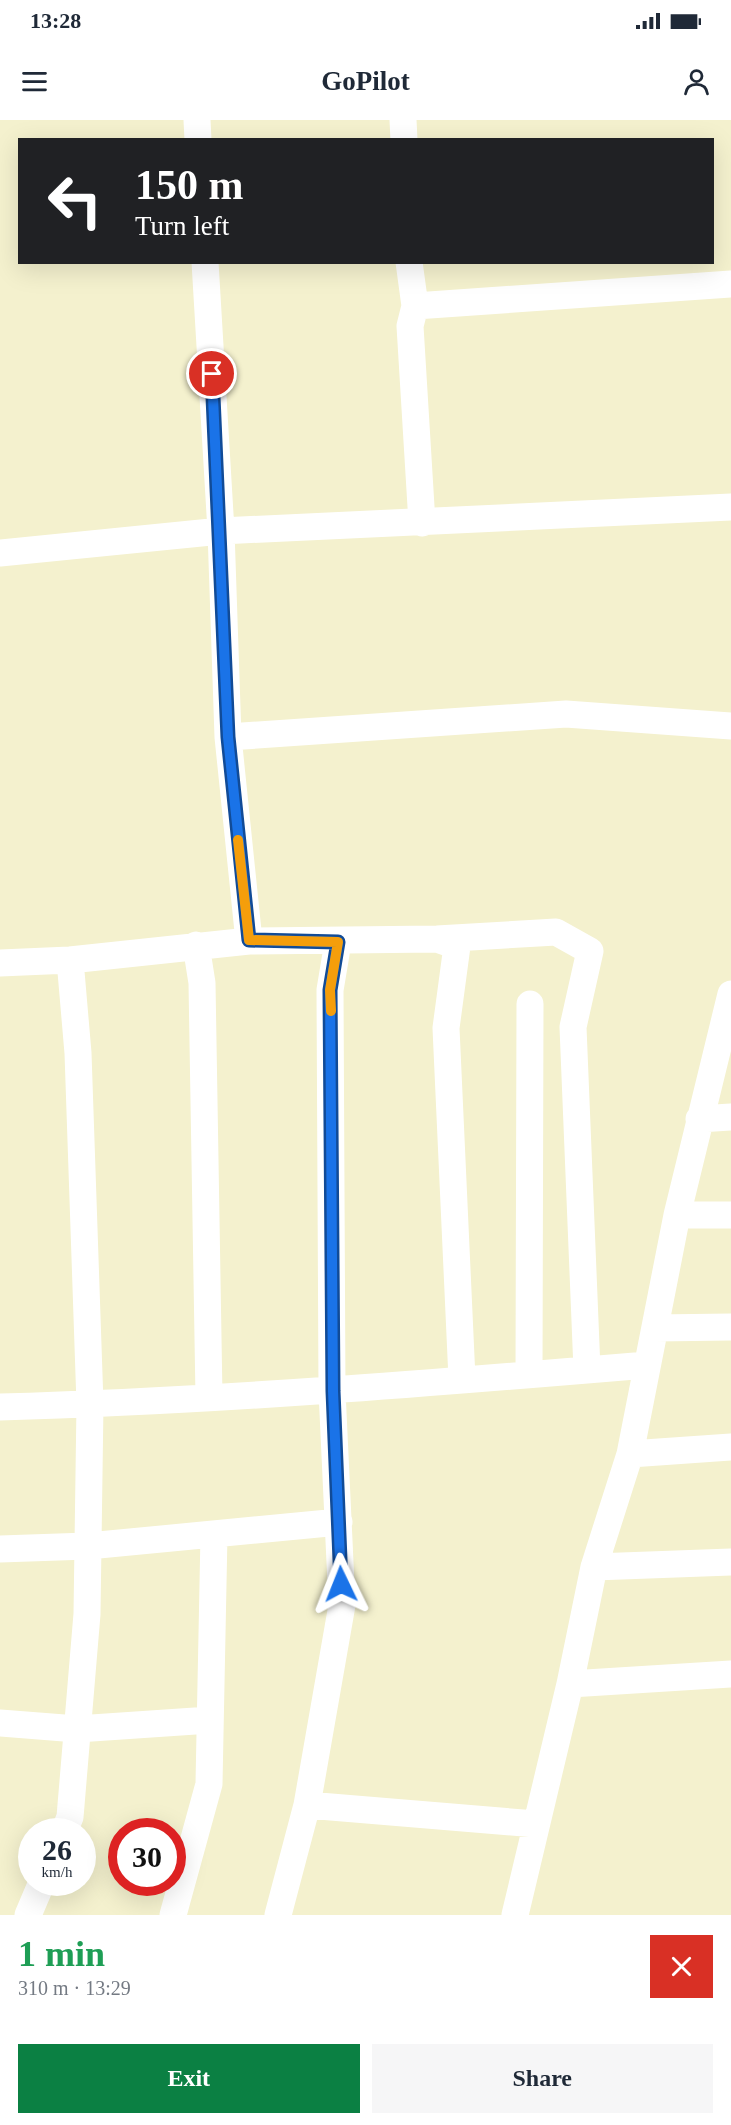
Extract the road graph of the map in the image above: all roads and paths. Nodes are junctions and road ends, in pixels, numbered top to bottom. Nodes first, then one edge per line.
1 (197, 120) edge
2 (403, 120) edge
3 (198, 138) edge
4 (404, 138) edge
5 (205, 264) edge
6 (410, 264) edge
7 (731, 284) edge
8 (415, 306) junction
9 (731, 507) edge
10 (422, 523) junction
11 (220, 531) junction
12 (0, 553) edge
13 (731, 726) edge
14 (228, 737) junction
15 (437, 939) junction
16 (249, 940) junction
17 (338, 942) junction
18 (196, 945) junction
19 (70, 960) junction
20 (0, 963) edge
21 (731, 994) edge
22 (530, 1004) dead end
23 (731, 1117) edge
24 (699, 1119) junction
25 (677, 1215) junction
26 (731, 1215) edge
27 (731, 1327) edge
28 (655, 1328) junction
29 (647, 1365) junction
30 (587, 1370) junction
31 (529, 1374) junction
32 (462, 1379) junction
33 (333, 1391) junction
34 (209, 1397) junction
35 (90, 1404) junction
36 (0, 1407) edge
37 (731, 1447) edge
38 (630, 1454) junction
39 (339, 1522) junction
40 (214, 1534) junction
41 (88, 1546) junction
42 (0, 1549) edge
43 (731, 1562) edge
44 (594, 1567) junction
45 (731, 1674) edge
46 (570, 1684) junction
47 (210, 1720) junction
48 (0, 1723) edge
49 (77, 1729) junction
50 (307, 1805) junction
51 (70, 1818) edge
52 (536, 1824) junction
53 (36, 1896) edge
54 (28, 1915) edge
55 (173, 1915) edge
56 (278, 1915) edge
57 (515, 1915) edge

1 - 3 street
2 - 4 street
5 - 11 street
6 - 8 street
7 - 8 street
8 - 10 street
9 - 10 street
10 - 11 street
11 - 12 street
11 - 14 street
13 - 14 street
14 - 16 street
15 - 17 street
15 - 30 street
15 - 32 street
16 - 17 street
16 - 18 street
17 - 33 street
18 - 19 street
18 - 34 street
19 - 20 street
19 - 35 street
21 - 24 street
22 - 31 street
23 - 24 street
24 - 25 street
25 - 26 street
25 - 28 street
27 - 28 street
28 - 29 street
29 - 30 street
29 - 38 street
30 - 31 street
31 - 32 street
32 - 33 street
33 - 34 street
33 - 39 street
34 - 35 street
35 - 36 street
35 - 41 street
37 - 38 street
38 - 44 street
39 - 40 street
39 - 50 street
40 - 41 street
40 - 47 street
41 - 42 street
41 - 49 street
43 - 44 street
44 - 46 street
45 - 46 street
46 - 52 street
47 - 49 street
47 - 55 street
48 - 49 street
49 - 51 street
50 - 52 street
50 - 56 street
52 - 57 street
53 - 54 street

